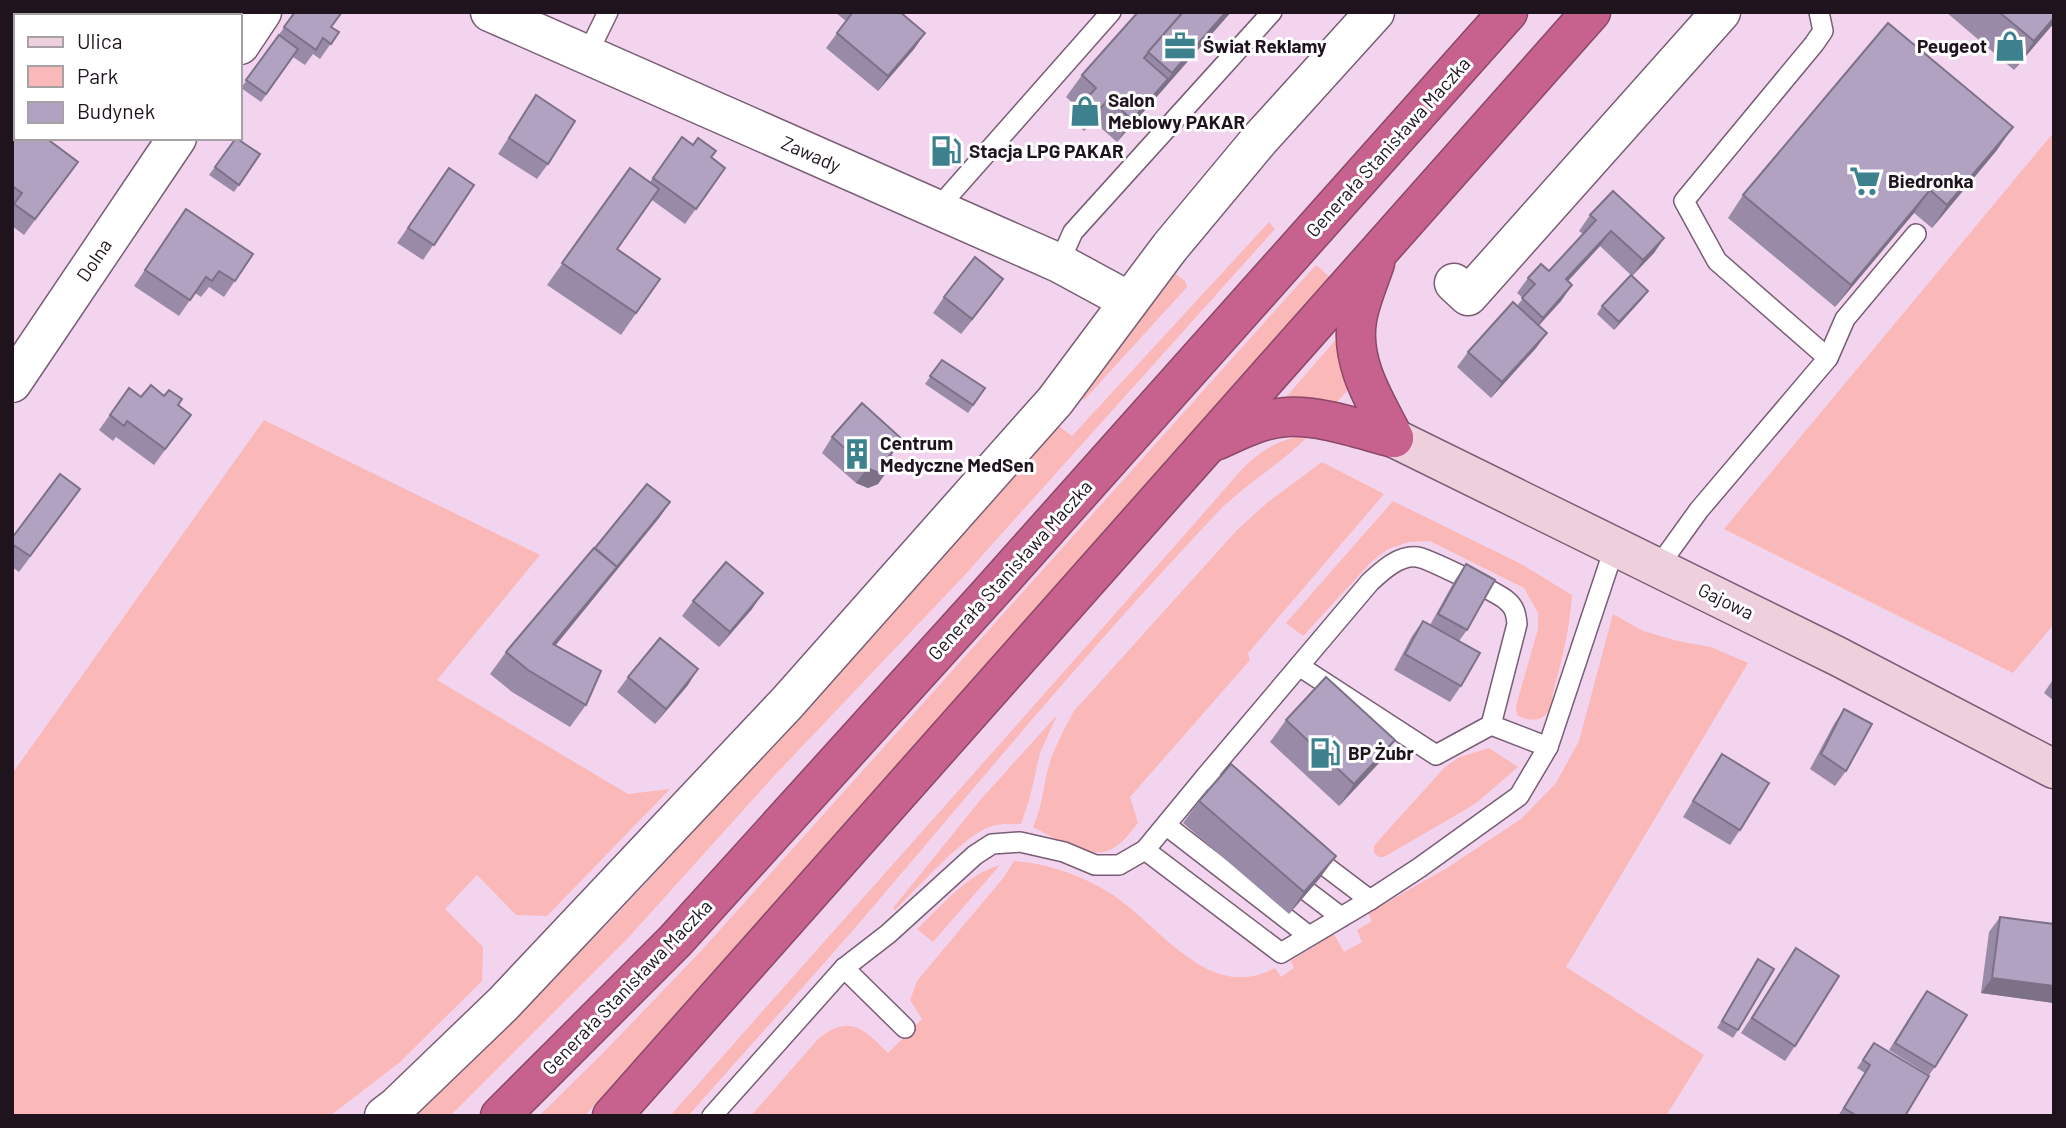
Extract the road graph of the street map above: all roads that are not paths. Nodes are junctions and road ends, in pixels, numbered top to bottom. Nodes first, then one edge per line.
1 (262, 12) edge
2 (490, 12) edge
3 (608, 12) edge
4 (1111, 12) edge
5 (1272, 12) edge
6 (1375, 12) edge
7 (1508, 12) edge
8 (1591, 12) edge
9 (1721, 12) edge
10 (1819, 12) edge
11 (242, 42) edge
12 (587, 55) junction
13 (176, 140) edge
14 (937, 209) junction
15 (1916, 234) edge
16 (1379, 248) junction
17 (1059, 263) junction
18 (1454, 283) dead end
19 (1129, 301) junction
20 (1828, 359) junction
21 (12, 383) edge
22 (1394, 438) junction
23 (1210, 443) junction
24 (1615, 546) junction
25 (1658, 567) junction
26 (1299, 666) junction
27 (1491, 725) junction
28 (1548, 747) junction
29 (2054, 769) edge
30 (1206, 776) junction
31 (1250, 809) edge
32 (1167, 825) junction
33 (1294, 842) edge
34 (1145, 850) junction
35 (1275, 866) edge
36 (1370, 900) junction
37 (1341, 917) junction
38 (1309, 936) junction
39 (844, 968) junction
40 (905, 1028) dead end
41 (384, 1116) edge
42 (500, 1116) edge
43 (612, 1116) edge
44 (712, 1116) edge

1 - 11 street
2 - 12 street, Zawady
3 - 12 lane
4 - 14 lane
5 - 17 lane
6 - 19 street
7 - 42 highway, Generała Stanisława Maczka
8 - 16 highway
9 - 18 street
10 - 20 lane
12 - 14 street, Zawady
13 - 21 street, Dolna
14 - 17 street, Zawady
15 - 20 lane
16 - 22 highway
16 - 23 highway
17 - 19 street, Zawady
19 - 41 street
20 - 25 lane
22 - 23 highway
22 - 24 street, Gajowa
23 - 43 highway
24 - 25 street, Gajowa
24 - 28 lane
25 - 29 street, Gajowa
26 - 27 lane
26 - 27 lane
26 - 30 lane
27 - 28 lane
28 - 36 lane
30 - 31 lane
30 - 32 lane
32 - 34 lane
32 - 38 lane
33 - 36 lane
34 - 38 lane
34 - 39 lane
35 - 37 lane
36 - 37 lane
37 - 38 lane
39 - 40 lane
39 - 44 lane

